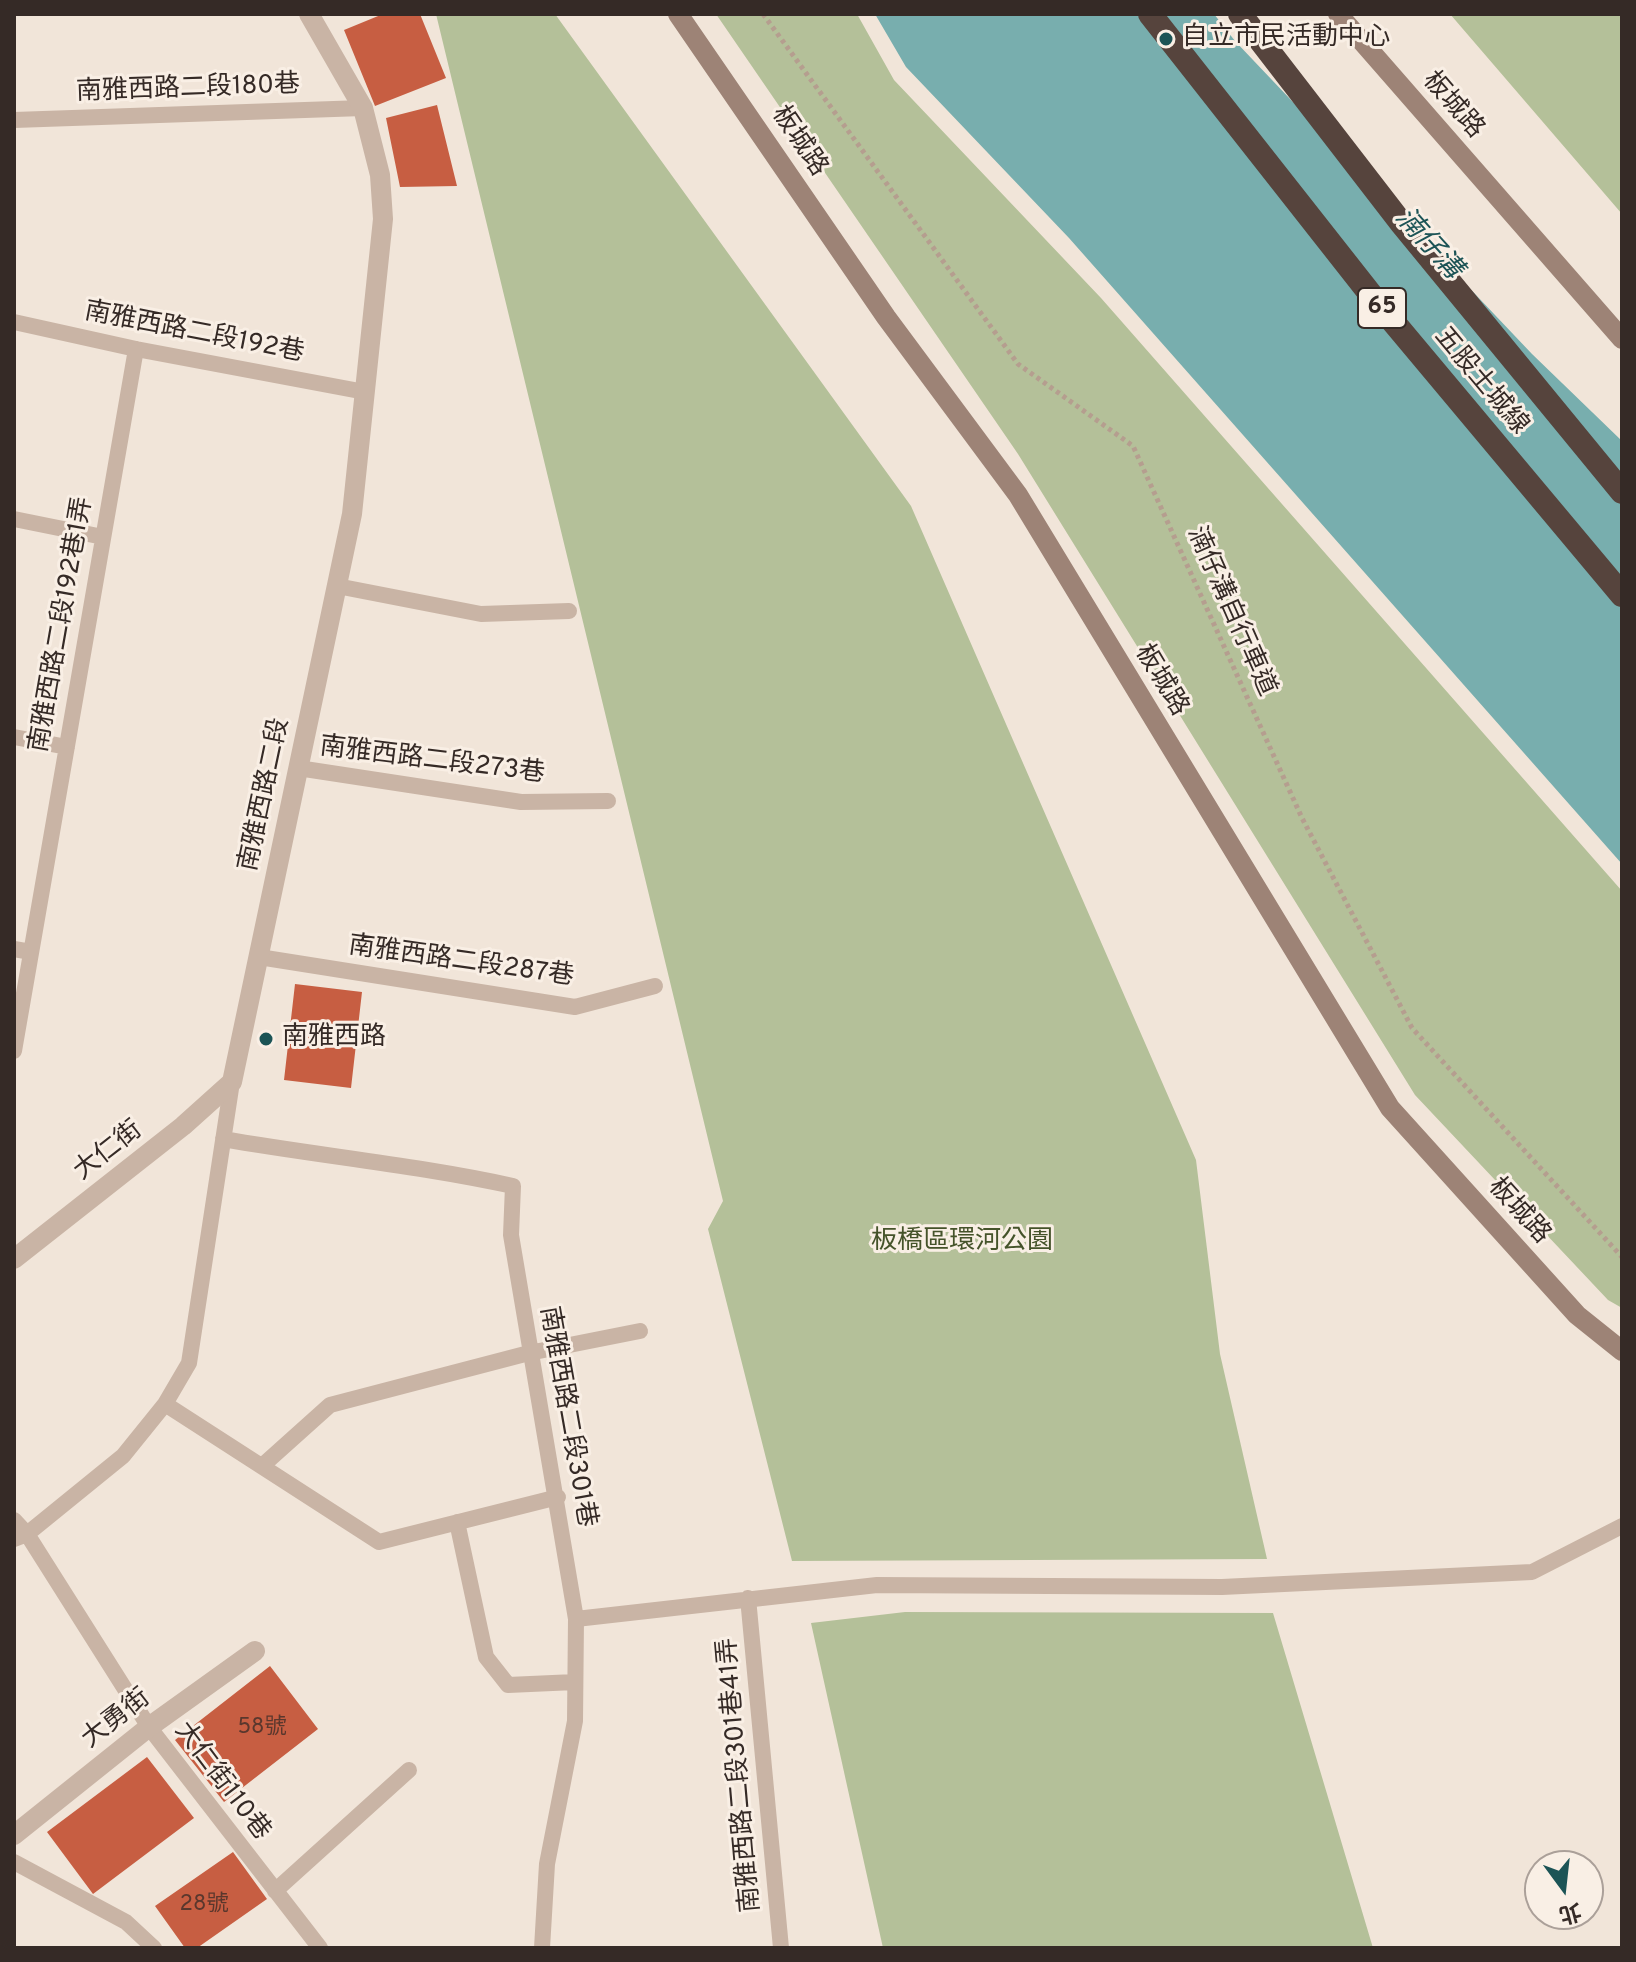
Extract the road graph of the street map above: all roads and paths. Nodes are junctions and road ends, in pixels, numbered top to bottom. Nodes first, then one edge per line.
1 (309, 14) edge
2 (678, 14) edge
3 (763, 14) edge
4 (1150, 14) edge
5 (1240, 14) edge
6 (1338, 14) edge
7 (363, 108) junction
8 (14, 120) edge
9 (14, 322) edge
10 (1622, 339) edge
11 (136, 349) junction
12 (365, 392) junction
13 (1622, 492) edge
14 (14, 519) edge
15 (103, 537) junction
16 (337, 586) junction
17 (1622, 595) edge
18 (569, 611) dead end
19 (14, 737) edge
20 (67, 747) junction
21 (298, 768) junction
22 (608, 801) dead end
23 (22, 950) edge
24 (259, 957) junction
25 (655, 986) dead end
26 (14, 1051) edge
27 (232, 1082) junction
28 (223, 1139) junction
29 (1622, 1257) edge
30 (14, 1259) edge
31 (640, 1331) dead end
32 (1622, 1351) edge
33 (529, 1353) junction
34 (165, 1404) junction
35 (262, 1466) junction
36 (558, 1497) junction
37 (14, 1520) edge
38 (457, 1522) junction
39 (1622, 1526) edge
40 (20, 1537) edge
41 (748, 1598) junction
42 (576, 1619) junction
43 (255, 1651) dead end
44 (575, 1682) junction
45 (149, 1727) junction
46 (409, 1770) dead end
47 (14, 1835) edge
48 (14, 1862) edge
49 (275, 1891) junction
50 (154, 1948) edge
51 (320, 1948) edge
52 (542, 1948) edge
53 (781, 1948) edge

1 - 7 street, 南雅西路二段
2 - 32 street, 板城路
3 - 29 path, 湳仔溝自行車道
4 - 17 highway, 五股土城線 / 65
5 - 13 highway, 五股土城線 / 65
6 - 10 street, 板城路
7 - 8 lane, 南雅西路二段180巷
7 - 12 street, 南雅西路二段
9 - 11 lane, 南雅西路二段192巷
11 - 12 lane, 南雅西路二段192巷
11 - 15 lane, 南雅西路二段192巷1弄
12 - 16 street, 南雅西路二段
14 - 15 lane
15 - 20 lane, 南雅西路二段192巷1弄
16 - 18 lane
16 - 21 street, 南雅西路二段
19 - 20 lane
20 - 23 lane, 南雅西路二段192巷1弄
21 - 22 lane, 南雅西路二段273巷
21 - 24 street, 南雅西路二段
23 - 26 lane, 南雅西路二段192巷1弄
24 - 25 lane, 南雅西路二段287巷
24 - 27 street, 南雅西路二段
27 - 28 lane, 南雅西路二段
27 - 30 street, 大仁街
28 - 33 lane, 南雅西路二段301巷
28 - 34 lane, 南雅西路二段
31 - 33 lane
33 - 35 lane
33 - 36 lane, 南雅西路二段301巷
34 - 35 lane
34 - 40 lane, 南雅西路二段
35 - 38 lane
36 - 38 lane
36 - 42 lane, 南雅西路二段301巷
37 - 40 lane, 大仁街110巷
38 - 44 lane
39 - 41 lane
40 - 45 lane, 大仁街110巷
41 - 42 lane
41 - 53 lane, 南雅西路二段301巷41弄
42 - 44 lane, 南雅西路二段301巷
43 - 45 street, 大勇街
44 - 52 lane, 南雅西路二段301巷
45 - 47 street, 大勇街
45 - 49 lane, 大仁街110巷
46 - 49 lane
48 - 50 lane
49 - 51 lane, 大仁街110巷

